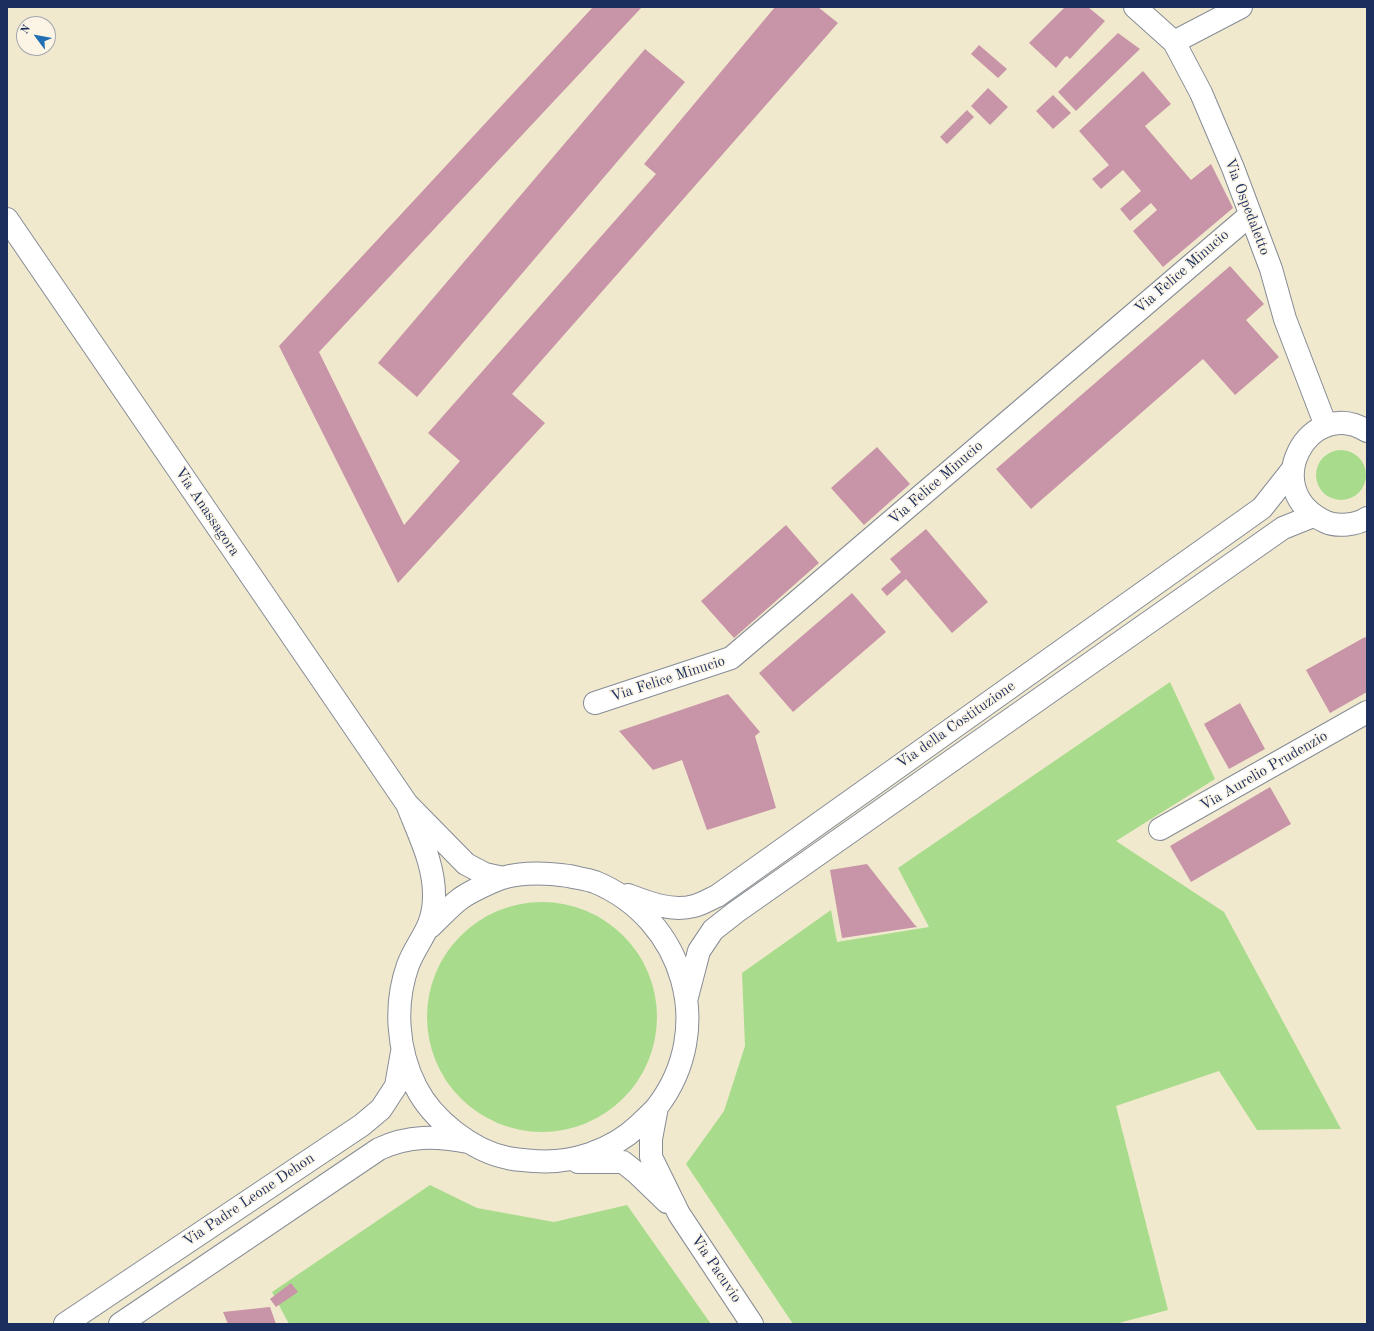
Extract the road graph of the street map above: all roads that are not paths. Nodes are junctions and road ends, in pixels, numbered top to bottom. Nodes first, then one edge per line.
1 (1135, 7) edge
2 (1241, 7) edge
3 (1174, 42) junction
4 (1250, 215) junction
5 (7, 219) edge
6 (1326, 426) junction
7 (1365, 427) edge
8 (1292, 470) junction
9 (1313, 516) junction
10 (1366, 524) edge
11 (595, 703) dead end
12 (1367, 712) edge
13 (407, 804) junction
14 (1160, 829) dead end
15 (503, 878) junction
16 (593, 881) junction
17 (430, 927) junction
18 (687, 997) junction
19 (402, 1052) junction
20 (657, 1107) junction
21 (468, 1142) junction
22 (549, 1162) junction
23 (679, 1214) junction
24 (65, 1324) edge
25 (120, 1324) edge
26 (752, 1324) edge

1 - 3 street, Via Ospedaletto
2 - 3 street
3 - 4 street, Via Ospedaletto
4 - 6 street, Via Ospedaletto
4 - 11 street, Via Felice Minucio
5 - 13 street, Via Anassagora
6 - 7 street, Via della Costituzione
6 - 8 street, Via della Costituzione
8 - 9 street, Via della Costituzione
8 - 16 street, Via della Costituzione
9 - 10 street, Via della Costituzione
9 - 18 street, Via della Costituzione
12 - 14 street, Via Aurelio Prudenzio
13 - 15 street, Via Anassagora
13 - 17 street, Via Anassagora
15 - 16 street, Via della Costituzione
15 - 17 street, Via della Costituzione
16 - 18 street, Via della Costituzione
17 - 19 street, Via della Costituzione
18 - 20 street, Via della Costituzione
19 - 21 street, Via della Costituzione
19 - 24 street, Via Padre Leone Dehon
20 - 22 street, Via della Costituzione
20 - 23 street, Via Pacuvio
21 - 22 street, Via della Costituzione
21 - 25 street, Via Padre Leone Dehon
22 - 23 street, Via Pacuvio
23 - 26 street, Via Pacuvio

